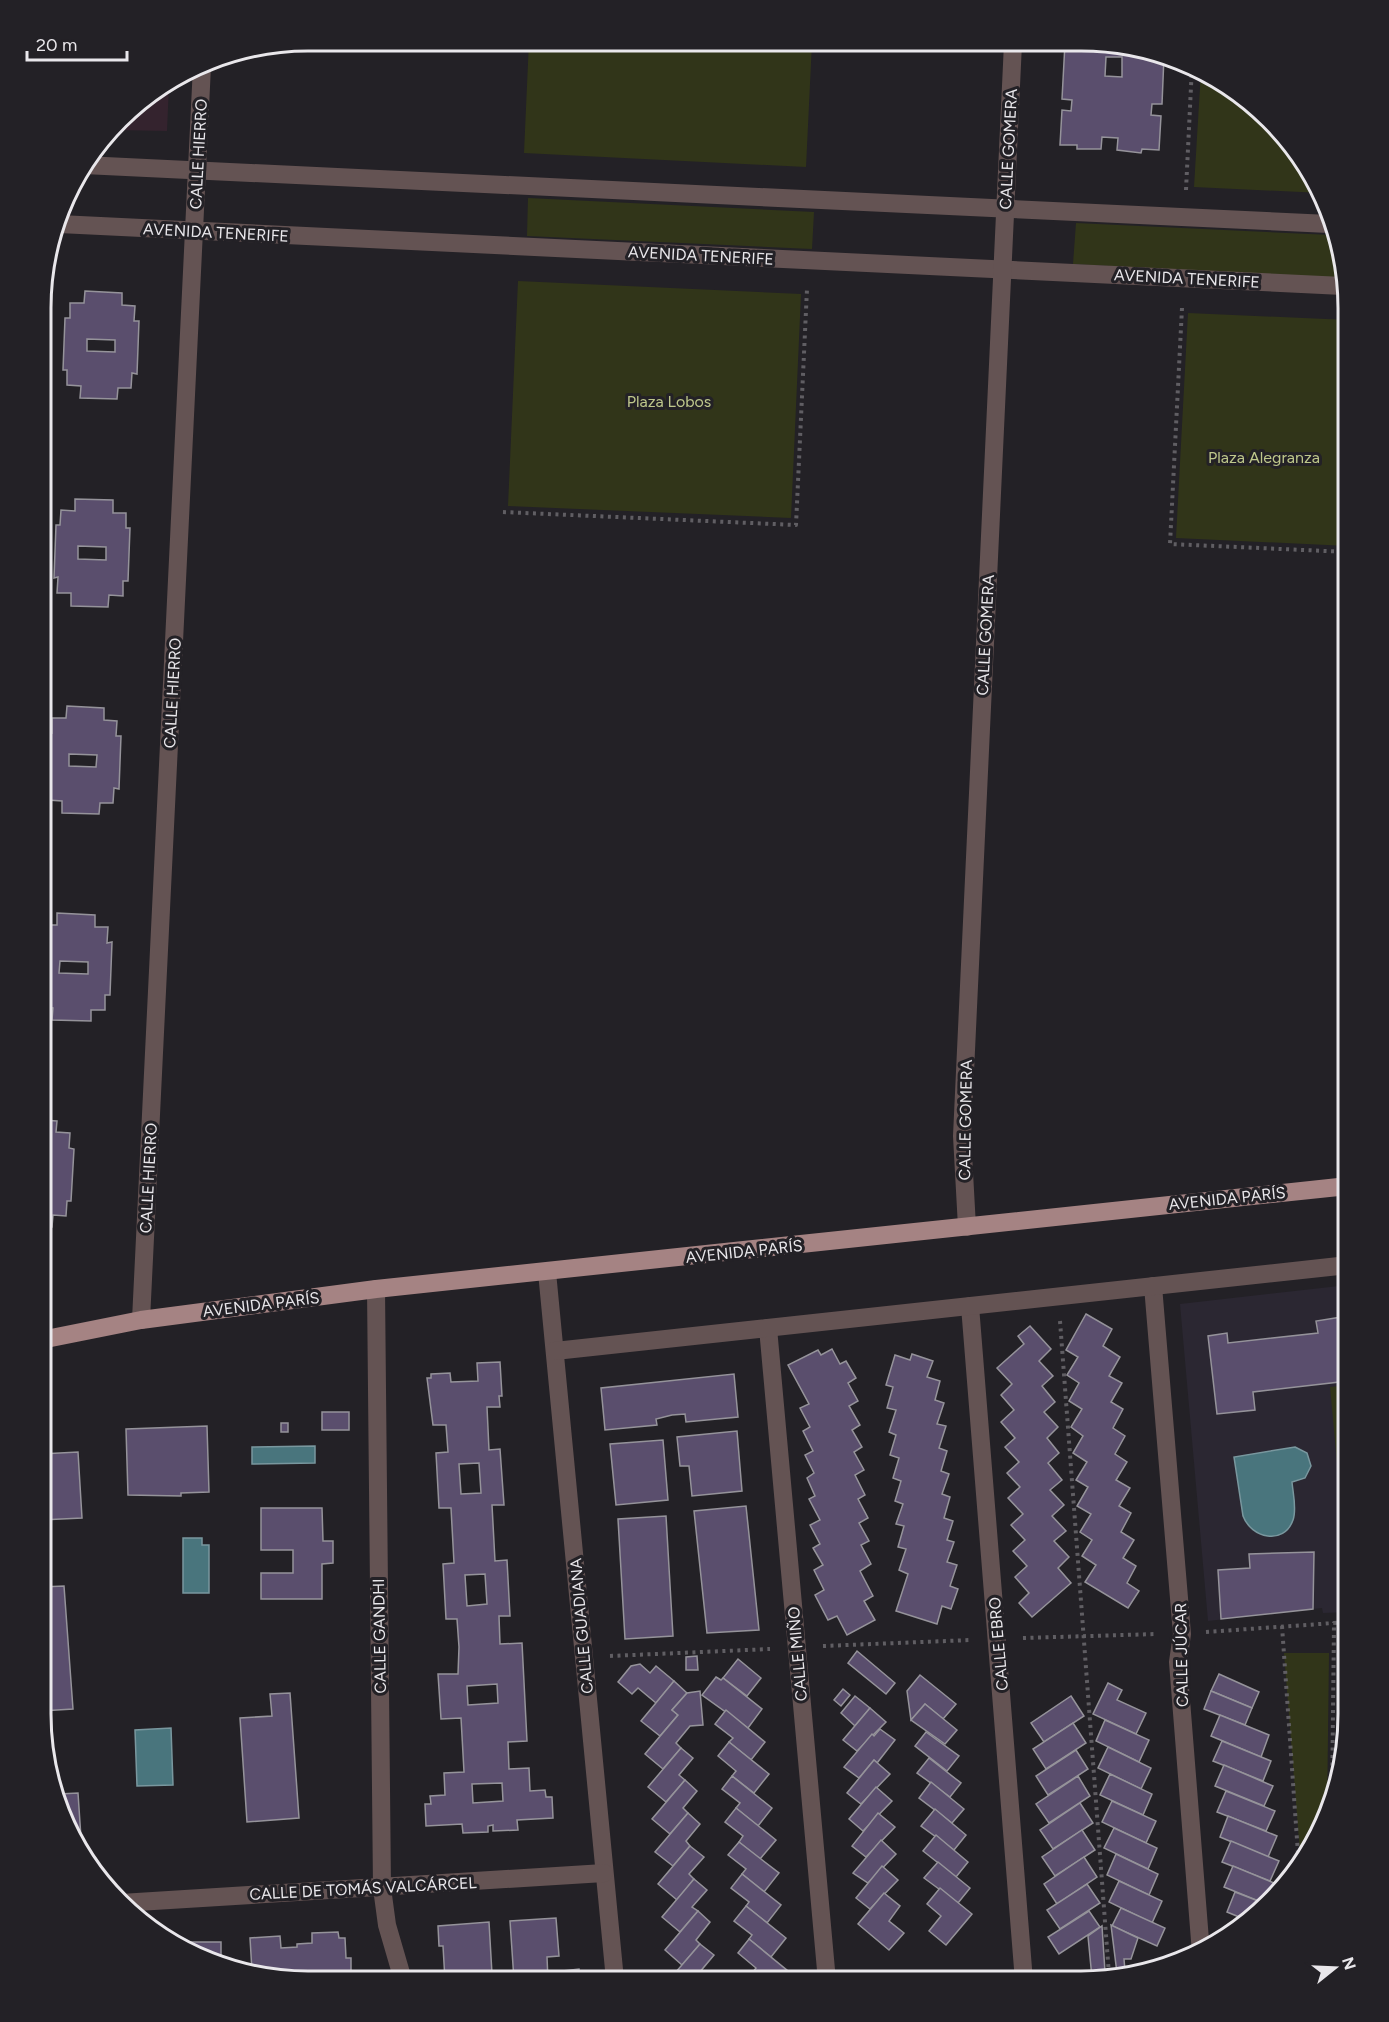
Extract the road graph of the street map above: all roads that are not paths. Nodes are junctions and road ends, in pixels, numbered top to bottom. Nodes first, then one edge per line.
1 (1013, 51) edge
2 (202, 75) edge
3 (94, 165) edge
4 (197, 170) junction
5 (1005, 209) junction
6 (66, 224) edge
7 (1323, 224) edge
8 (194, 231) junction
9 (1002, 269) junction
10 (1337, 286) edge
11 (1338, 1187) edge
12 (967, 1227) junction
13 (1338, 1266) edge
14 (547, 1272) junction
15 (1153, 1286) junction
16 (376, 1289) junction
17 (970, 1306) junction
18 (141, 1320) junction
19 (768, 1328) junction
20 (51, 1338) edge
21 (555, 1351) junction
22 (604, 1873) junction
23 (382, 1888) junction
24 (132, 1901) edge
25 (1200, 1941) edge
26 (400, 1971) edge
27 (614, 1971) edge
28 (826, 1971) edge
29 (1023, 1971) edge

1 - 5 street, CALLE GOMERA
2 - 4 street, CALLE HIERRO
3 - 4 street
4 - 5 street
4 - 8 street, CALLE HIERRO
5 - 7 street
5 - 9 street, CALLE GOMERA
6 - 8 street, AVENIDA TENERIFE
8 - 9 street, AVENIDA TENERIFE
8 - 18 street, CALLE HIERRO
9 - 10 street, AVENIDA TENERIFE
9 - 12 street, CALLE GOMERA
11 - 12 main road, AVENIDA PARÍS
12 - 14 main road, AVENIDA PARÍS
13 - 15 street
14 - 16 main road, AVENIDA PARÍS
14 - 21 street, CALLE GUADIANA
15 - 17 street
15 - 25 street, CALLE JÚCAR
16 - 18 main road, AVENIDA PARÍS
16 - 23 street, CALLE GANDHI
17 - 19 street
17 - 29 street, CALLE EBRO
18 - 20 main road, AVENIDA PARÍS
19 - 21 street
19 - 28 street, CALLE MIÑO
21 - 22 street, CALLE GUADIANA
22 - 23 street, CALLE DE TOMÁS VALCÁRCEL
22 - 27 street, CALLE GUADIANA
23 - 24 street, CALLE DE TOMÁS VALCÁRCEL
23 - 26 street, CALLE GANDHI

